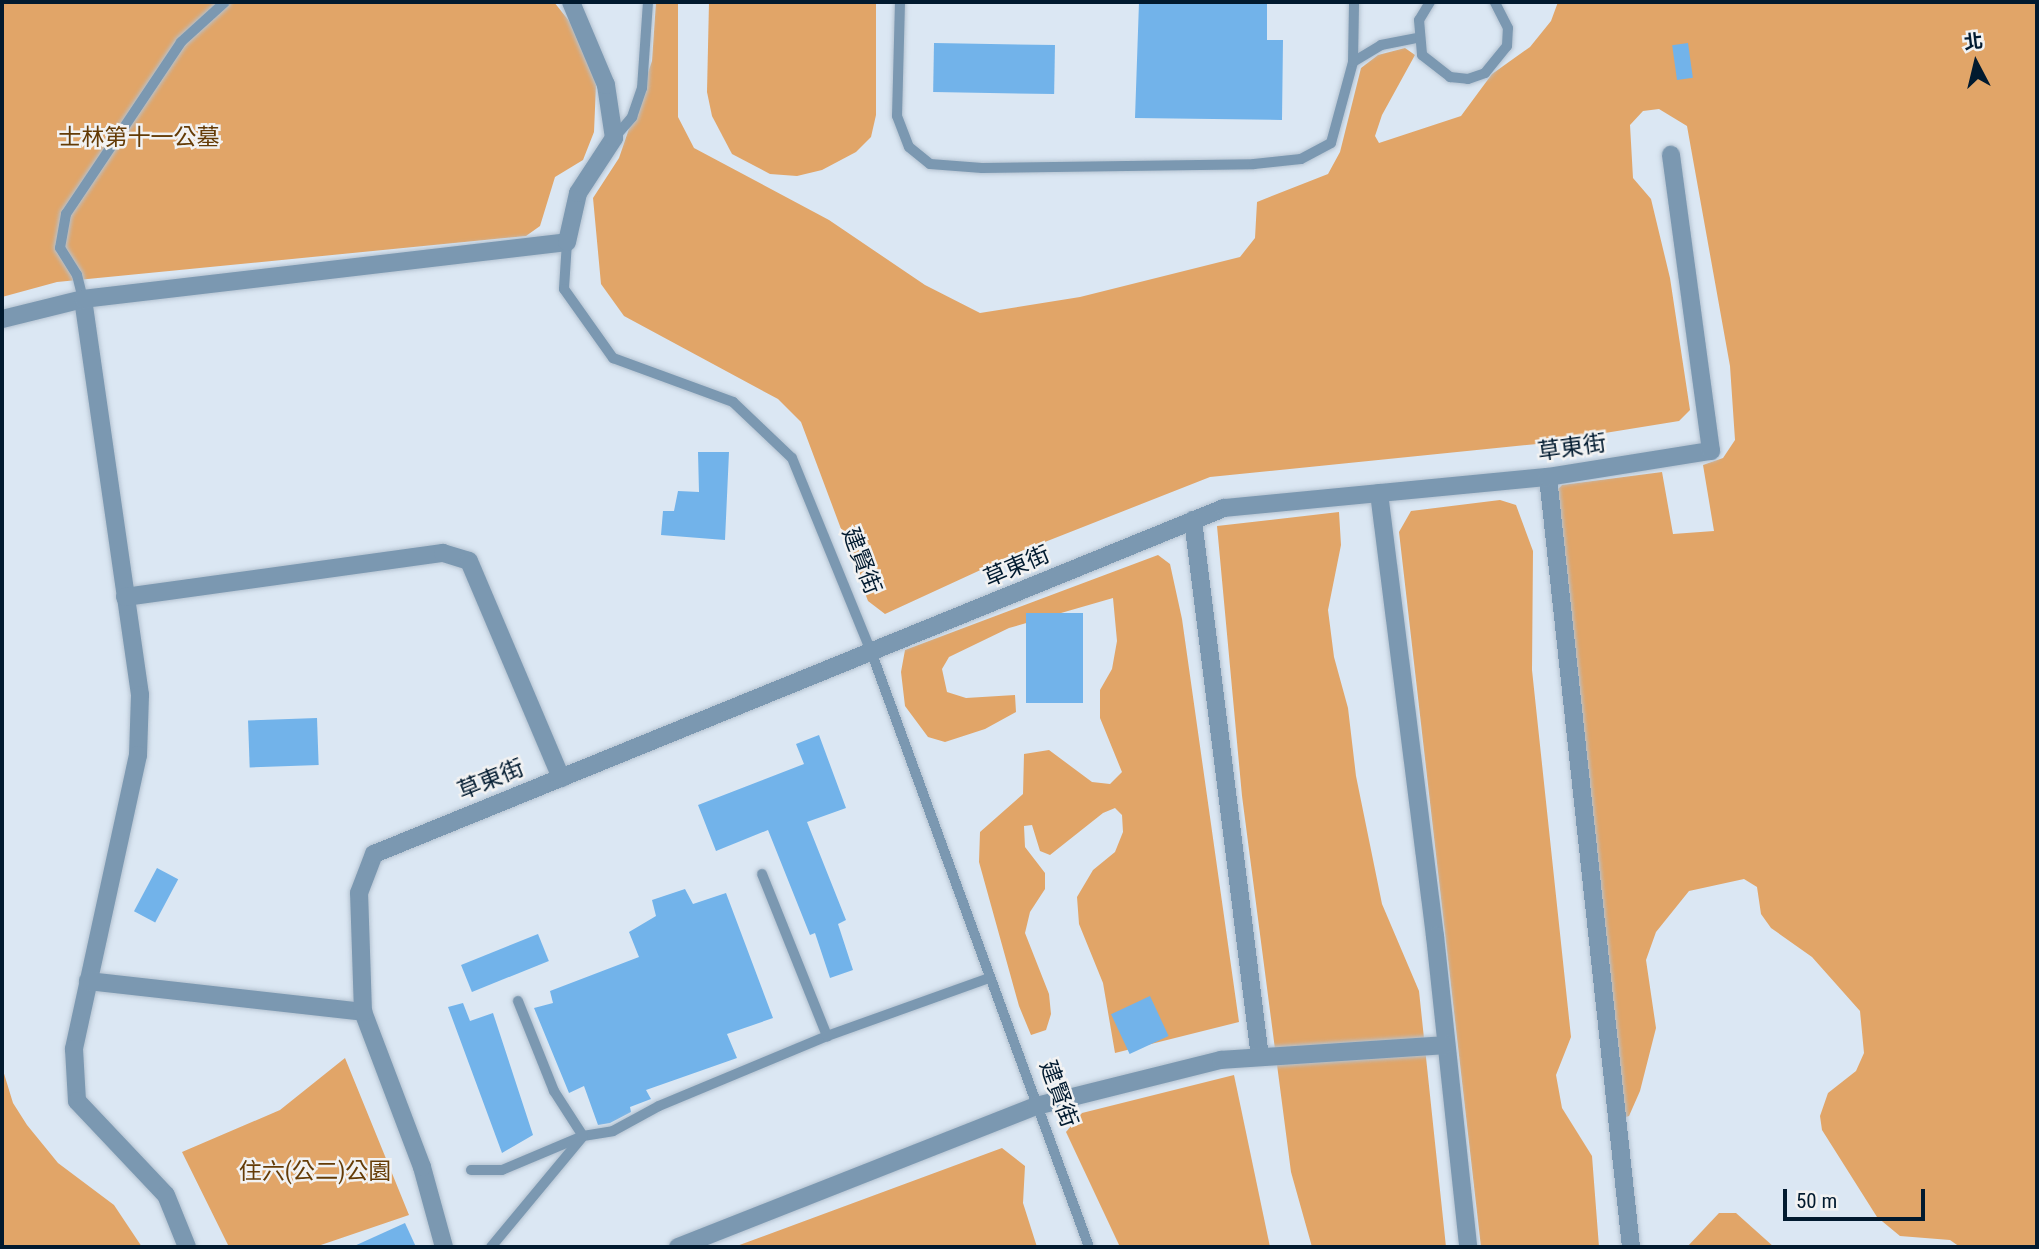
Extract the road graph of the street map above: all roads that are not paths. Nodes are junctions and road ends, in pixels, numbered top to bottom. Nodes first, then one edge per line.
1 (225, 2) edge
2 (571, 2) edge
3 (648, 2) edge
4 (900, 2) edge
5 (1354, 2) edge
6 (1430, 2) edge
7 (1495, 2) edge
8 (1417, 38) junction
9 (1353, 62) junction
10 (614, 138) junction
11 (1671, 155) dead end
12 (568, 242) junction
13 (83, 299) junction
14 (2, 319) edge
15 (1548, 477) junction
16 (1379, 493) junction
17 (1193, 520) junction
18 (125, 597) junction
19 (872, 654) junction
20 (561, 778) junction
21 (762, 874) dead end
22 (989, 978) junction
23 (88, 981) junction
24 (518, 1001) dead end
25 (363, 1012) junction
26 (827, 1036) junction
27 (1446, 1045) junction
28 (1259, 1057) junction
29 (1036, 1105) junction
30 (583, 1136) junction
31 (471, 1170) dead end
32 (187, 1247) edge
33 (444, 1247) edge
34 (491, 1247) edge
35 (678, 1247) edge
36 (1089, 1247) edge
37 (1468, 1247) edge
38 (1631, 1247) edge

1 - 13 lane
2 - 10 street
3 - 10 lane
4 - 9 lane
5 - 9 lane
6 - 8 lane
7 - 8 lane
8 - 9 lane
10 - 12 street, 建賢街
11 - 15 street, 草東街
12 - 13 street
12 - 19 lane, 建賢街
13 - 14 street
13 - 18 street
15 - 16 street, 草東街
15 - 38 street
16 - 17 street, 草東街
16 - 27 street
17 - 19 street, 草東街
17 - 28 street
18 - 20 street
18 - 23 street
19 - 20 street, 草東街
19 - 22 lane, 建賢街
20 - 25 street, 草東街
21 - 26 lane
22 - 26 lane
22 - 29 lane, 建賢街
23 - 25 street
23 - 32 street
24 - 30 lane
25 - 33 street
26 - 30 lane
27 - 28 street
27 - 37 street
28 - 29 street
29 - 35 street
29 - 36 lane, 建賢街
30 - 31 lane
30 - 34 lane

